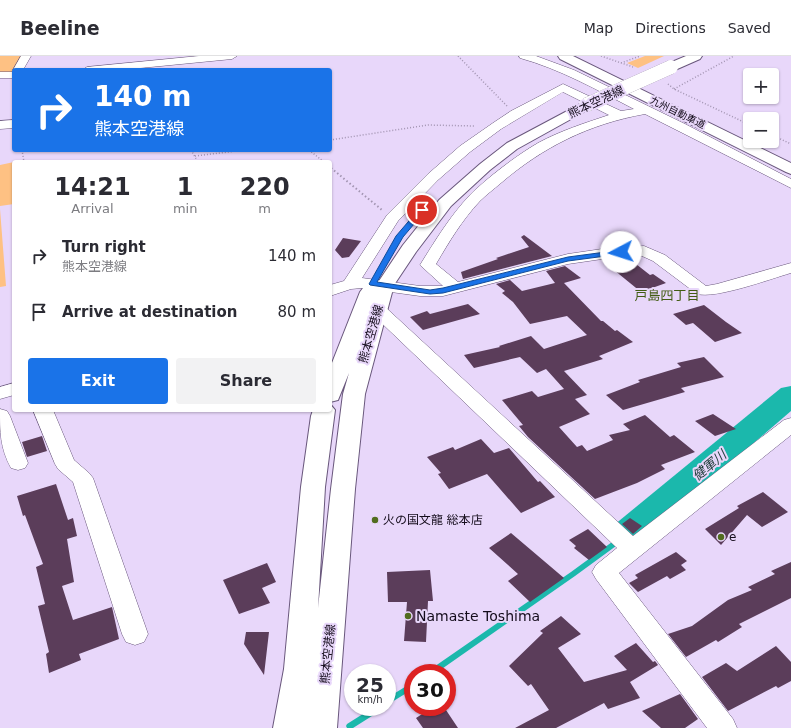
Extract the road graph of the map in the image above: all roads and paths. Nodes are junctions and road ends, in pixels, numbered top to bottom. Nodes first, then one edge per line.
1 (26, 56) edge
2 (232, 56) edge
3 (458, 56) edge
4 (524, 56) edge
5 (564, 56) edge
6 (582, 56) edge
7 (601, 56) edge
8 (640, 56) edge
9 (696, 56) edge
10 (734, 56) edge
11 (130, 61) edge
12 (671, 62) edge
13 (620, 64) junction
14 (19, 68) edge
15 (97, 68) edge
16 (636, 68) dead end
17 (0, 75) edge
18 (12, 75) edge
19 (665, 81) dead end
20 (674, 89) junction
21 (646, 110) junction
22 (515, 114) junction
23 (619, 114) junction
24 (743, 122) edge
25 (12, 124) edge
26 (0, 125) edge
27 (497, 126) junction
28 (743, 135) edge
29 (779, 138) edge
30 (332, 140) edge
31 (791, 144) edge
32 (771, 148) edge
33 (192, 152) edge
34 (228, 152) edge
35 (312, 152) edge
36 (195, 156) junction
37 (791, 158) edge
38 (197, 160) edge
39 (322, 160) edge
40 (332, 169) edge
41 (791, 169) edge
42 (791, 184) edge
43 (392, 218) junction
44 (791, 268) edge
45 (350, 284) junction
46 (454, 287) junction
47 (332, 290) edge
48 (375, 295) junction
49 (12, 390) edge
50 (332, 391) edge
51 (0, 394) edge
52 (44, 412) edge
53 (323, 412) edge
54 (0, 416) edge
55 (791, 425) edge
56 (18, 463) dead end
57 (632, 549) junction
58 (135, 634) dead end
59 (716, 726) edge
60 (289, 728) edge
61 (321, 728) edge

1 - 14 street
2 - 11 street
3 - 22 path
4 - 21 street
5 - 41 main road, 九州自動車道
6 - 28 main road, 九州自動車道
7 - 13 path
8 - 13 path
9 - 12 main road, 熊本空港線
10 - 20 path
11 - 15 street
12 - 48 main road, 熊本空港線, bridge
13 - 16 path
17 - 18 street
19 - 20 path
20 - 24 path
21 - 23 street
21 - 42 street
22 - 23 street
22 - 27 street
23 - 46 street
25 - 26 street
27 - 30 path
27 - 43 street
29 - 31 path
32 - 37 main road
33 - 36 path
34 - 36 path
35 - 39 path
36 - 38 path
40 - 43 path
43 - 45 street
44 - 46 street
45 - 47 street
45 - 48 street
46 - 48 street
48 - 50 main road, 熊本空港線
48 - 57 street
48 - 61 main road, 熊本空港線
49 - 51 street
52 - 58 street
53 - 60 main road
54 - 56 street
55 - 57 street
57 - 59 street

